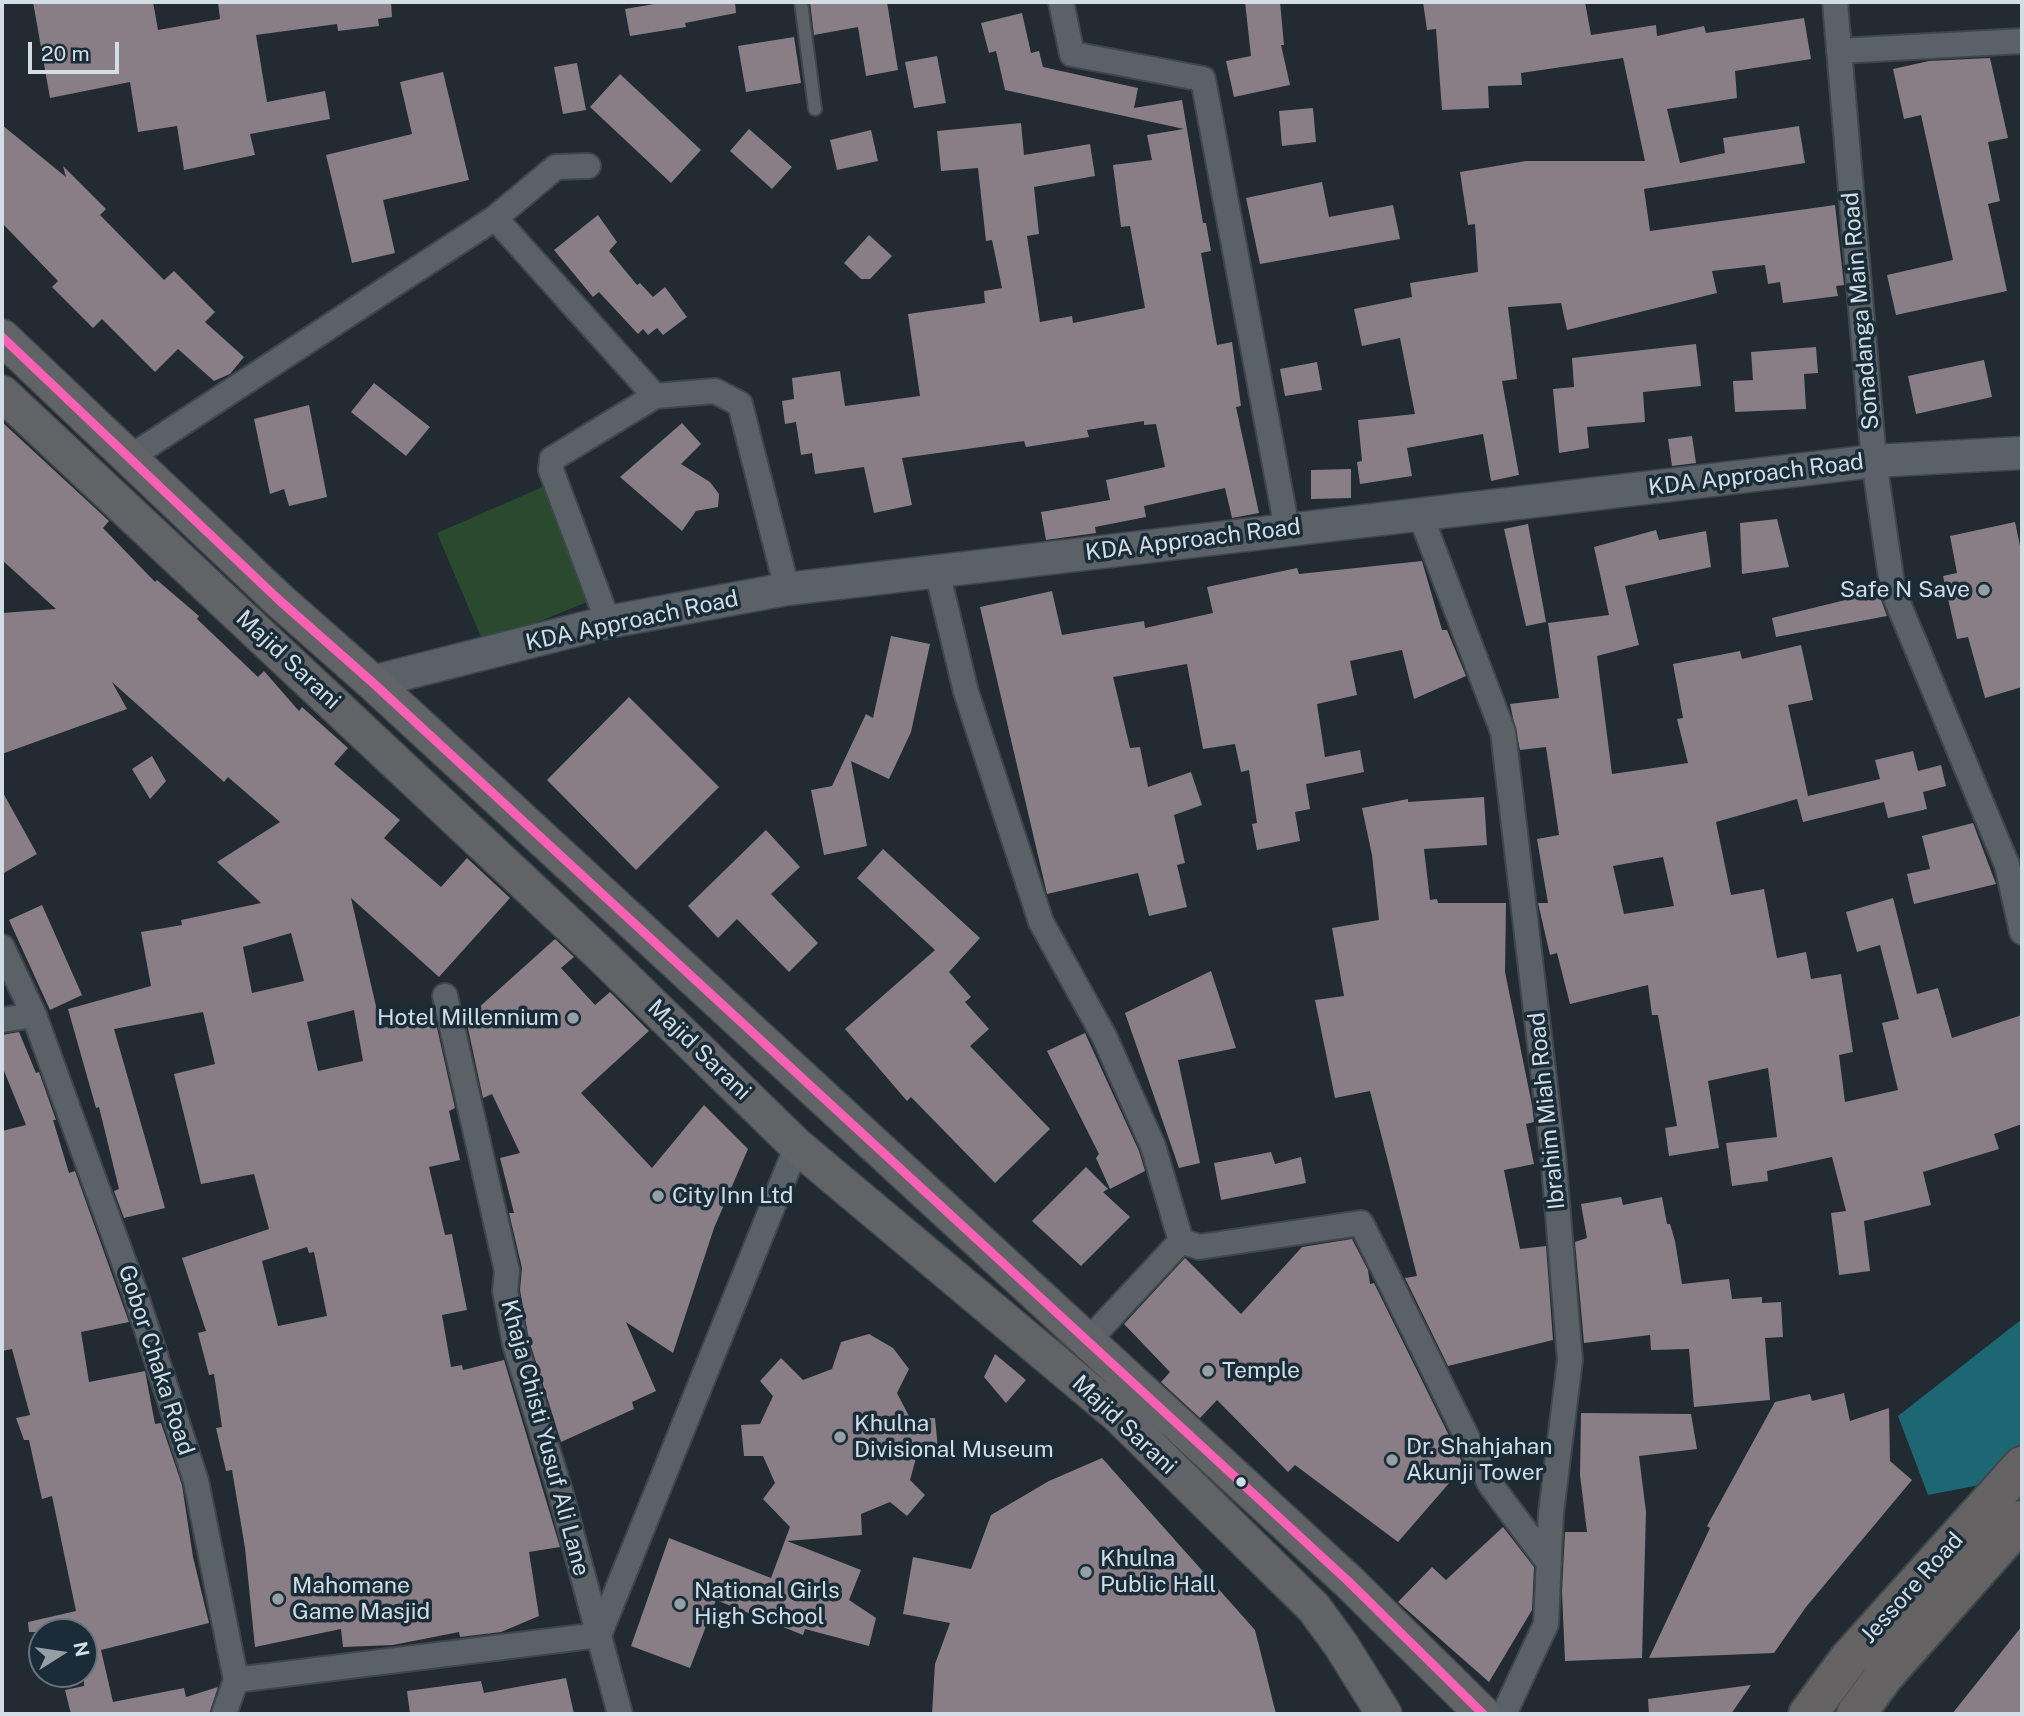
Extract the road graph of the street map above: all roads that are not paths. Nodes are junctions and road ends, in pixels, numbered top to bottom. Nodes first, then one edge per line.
1 (801, 2) edge
2 (1060, 2) edge
3 (1835, 2) edge
4 (2022, 41) edge
5 (1839, 51) junction
6 (815, 108) dead end
7 (588, 166) dead end
8 (495, 218) junction
9 (2, 337) edge
10 (2, 393) edge
11 (655, 396) junction
12 (2022, 453) edge
13 (129, 458) junction
14 (1874, 461) junction
15 (1420, 514) junction
16 (1287, 529) junction
17 (937, 570) junction
18 (787, 589) junction
19 (608, 622) junction
20 (372, 682) junction
21 (2022, 932) edge
22 (2, 947) edge
23 (445, 996) dead end
24 (34, 1015) junction
25 (2, 1020) edge
26 (797, 1146) junction
27 (1181, 1241) junction
28 (1088, 1341) junction
29 (2022, 1466) edge
30 (2022, 1520) edge
31 (1549, 1563) junction
32 (599, 1634) junction
33 (236, 1680) junction
34 (224, 1714) edge
35 (620, 1714) edge
36 (1384, 1714) edge
37 (1483, 1714) edge
38 (1504, 1714) edge
39 (1808, 1714) edge
40 (1856, 1714) edge

1 - 6 lane
2 - 16 street
3 - 5 street, Sonadanga Main Road
4 - 5 street
5 - 14 street, Sonadanga Main Road
7 - 8 street
8 - 11 street
8 - 13 street
9 - 13 main road, Majid Sarani
10 - 26 main road, Majid Sarani
11 - 18 street
11 - 19 street
12 - 14 street, KDA Approach Road
13 - 20 main road, Majid Sarani
14 - 15 street, KDA Approach Road
14 - 21 street, Sonadanga Main Road
15 - 16 street, KDA Approach Road
15 - 31 street, Ibrahim Miah Road
16 - 17 street, KDA Approach Road
17 - 18 street, KDA Approach Road
17 - 27 street
18 - 19 street, KDA Approach Road
19 - 20 street, KDA Approach Road
20 - 28 main road, Majid Sarani
22 - 24 street, Gobor Chaka Road
23 - 32 street, Khaja Chisti Yusuf Ali Lane
24 - 25 street
24 - 33 street, Gobor Chaka Road
26 - 32 street
26 - 36 main road, Majid Sarani
27 - 28 street
27 - 31 street
28 - 37 main road, Majid Sarani
29 - 39 highway, Jessore Road
30 - 40 highway, Jessore Road
31 - 38 street, Ibrahim Miah Road
32 - 33 street
32 - 35 street, Khaja Chisti Yusuf Ali Lane
33 - 34 street

